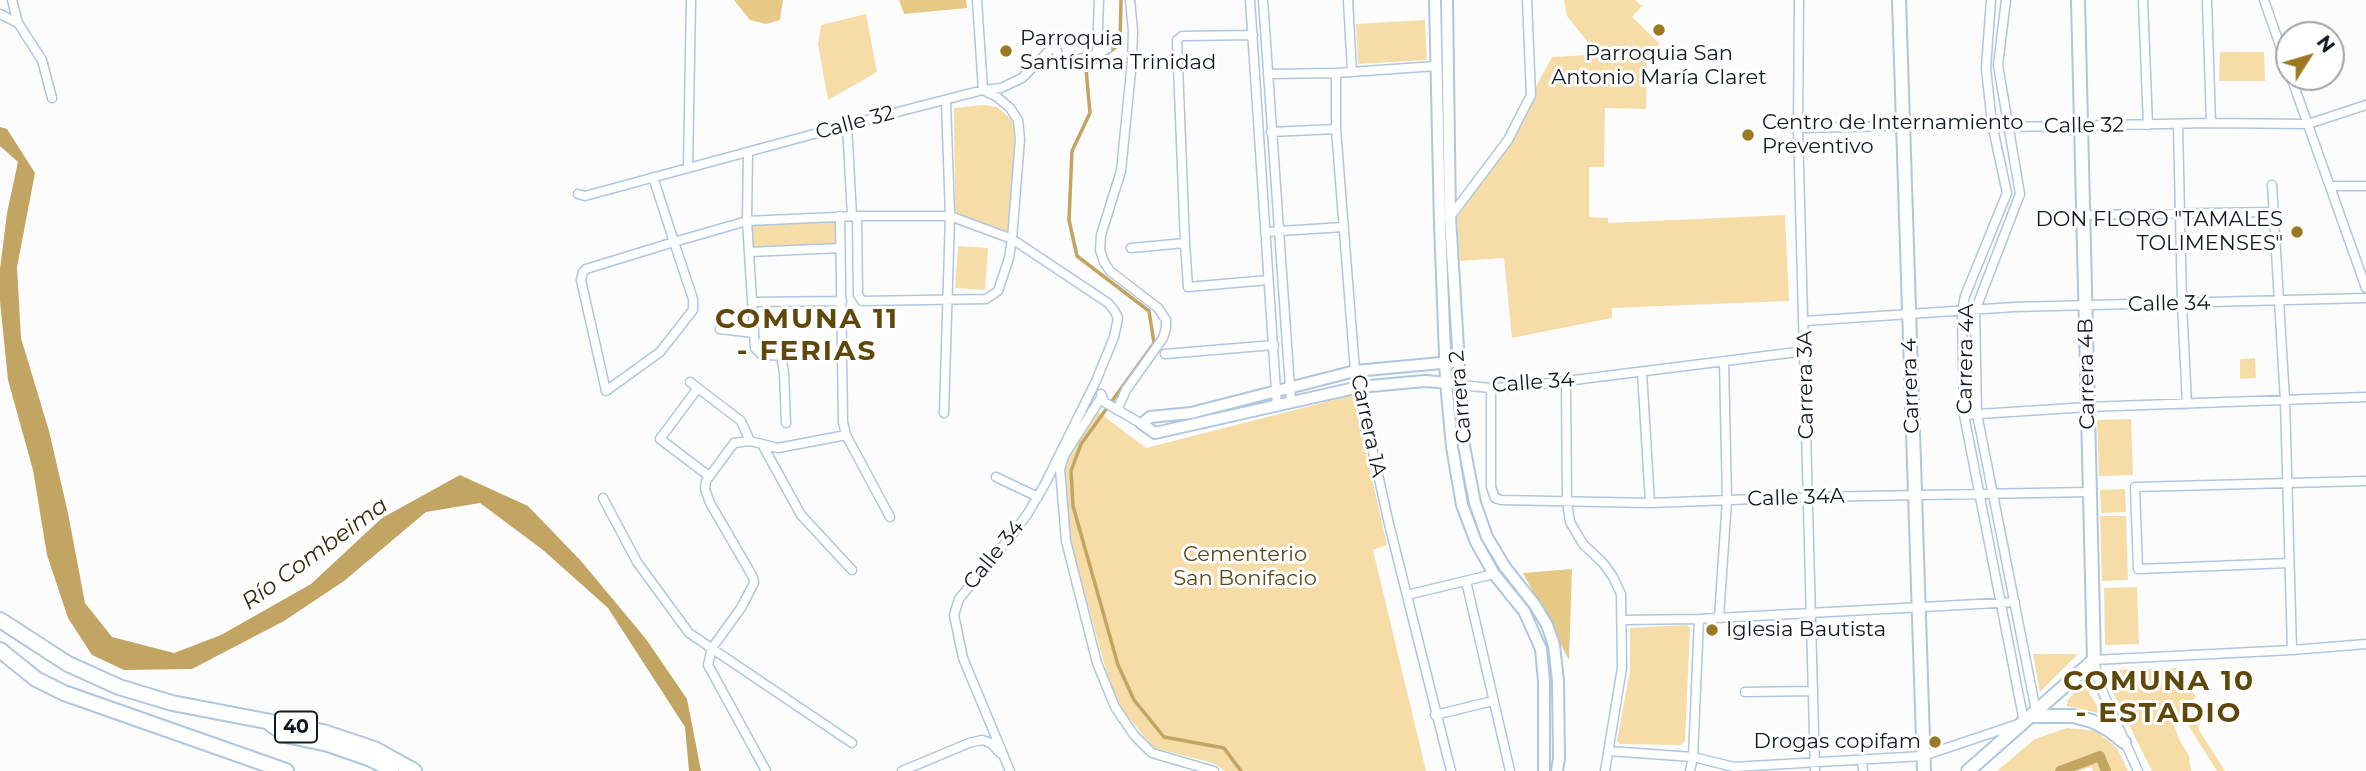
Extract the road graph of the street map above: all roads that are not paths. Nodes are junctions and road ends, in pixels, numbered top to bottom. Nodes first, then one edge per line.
1 (12, 0) edge
2 (691, 0) edge
3 (977, 0) edge
4 (1099, 0) edge
5 (1130, 0) edge
6 (1250, 0) edge
7 (1263, 0) edge
8 (1348, 0) edge
9 (1435, 0) edge
10 (1447, 0) edge
11 (1527, 0) edge
12 (1799, 0) edge
13 (1899, 0) edge
14 (1991, 0) edge
15 (2006, 0) edge
16 (2078, 0) edge
17 (2143, 0) edge
18 (2207, 0) edge
19 (2264, 0) edge
20 (0, 14) edge
21 (18, 23) junction
22 (2275, 31) edge
23 (1253, 34) junction
24 (1107, 49) dead end
25 (1097, 54) junction
26 (1436, 66) junction
27 (1352, 72) junction
28 (1336, 73) junction
29 (1269, 74) junction
30 (983, 90) junction
31 (2296, 91) edge
32 (52, 98) dead end
33 (946, 101) junction
34 (2366, 105) edge
35 (2211, 123) junction
36 (1992, 124) junction
37 (2308, 124) junction
38 (847, 125) junction
39 (1903, 125) junction
40 (2081, 125) junction
41 (2148, 125) junction
42 (2178, 125) junction
43 (2009, 127) junction
44 (1798, 128) junction
45 (1336, 129) junction
46 (1272, 132) junction
47 (748, 153) junction
48 (688, 168) junction
49 (653, 177) junction
50 (2272, 185) dead end
51 (2330, 186) junction
52 (2366, 186) edge
53 (578, 194) dead end
54 (2180, 212) junction
55 (2274, 212) junction
56 (2083, 215) junction
57 (840, 216) junction
58 (854, 216) junction
59 (950, 216) junction
60 (1450, 218) junction
61 (747, 221) junction
62 (1343, 227) junction
63 (1278, 231) junction
64 (1265, 232) junction
65 (1012, 239) junction
66 (674, 242) junction
67 (1185, 243) junction
68 (841, 248) junction
69 (1131, 248) dead end
70 (748, 252) junction
71 (1268, 280) junction
72 (2366, 288) edge
73 (2366, 298) edge
74 (947, 299) junction
75 (2279, 301) junction
76 (753, 302) junction
77 (842, 302) junction
78 (2182, 304) junction
79 (2085, 305) junction
80 (1975, 310) junction
81 (1962, 312) junction
82 (1909, 314) junction
83 (1805, 321) junction
84 (720, 329) dead end
85 (754, 333) junction
86 (1274, 345) junction
87 (1805, 351) junction
88 (1165, 354) dead end
89 (781, 355) junction
90 (794, 356) dead end
91 (1445, 362) junction
92 (1458, 362) junction
93 (1724, 362) junction
94 (1355, 371) junction
95 (1642, 372) junction
96 (1096, 381) junction
97 (1446, 382) junction
98 (1566, 382) junction
99 (1460, 384) junction
100 (1359, 387) junction
101 (1492, 388) junction
102 (1290, 389) junction
103 (1276, 392) junction
104 (2366, 397) edge
105 (1103, 399) junction
106 (2285, 400) junction
107 (1291, 402) junction
108 (2187, 404) junction
109 (1277, 405) junction
110 (2088, 407) junction
111 (1115, 409) junction
112 (944, 413) dead end
113 (1977, 414) junction
114 (1964, 415) junction
115 (786, 423) dead end
116 (1142, 425) junction
117 (846, 435) junction
118 (750, 441) junction
119 (763, 446) junction
120 (996, 477) dead end
121 (708, 479) junction
122 (2287, 483) junction
123 (2366, 483) edge
124 (2090, 492) junction
125 (1979, 494) junction
126 (1994, 494) junction
127 (1914, 496) junction
128 (1038, 497) junction
129 (1809, 497) junction
130 (603, 498) dead end
131 (1501, 500) joint
132 (1727, 500) junction
133 (1566, 502) junction
134 (1650, 503) junction
135 (890, 517) dead end
136 (2289, 562) junction
137 (852, 570) dead end
138 (1494, 574) junction
139 (1466, 581) junction
140 (1407, 596) junction
141 (2015, 602) junction
142 (2001, 603) junction
143 (1918, 607) junction
144 (1812, 612) junction
145 (1719, 617) junction
146 (1699, 619) junction
147 (1622, 620) junction
148 (0, 621) edge
149 (2366, 644) edge
150 (712, 649) junction
151 (0, 650) edge
152 (2292, 650) junction
153 (2094, 660) junction
154 (1813, 691) junction
155 (1745, 692) dead end
156 (1493, 701) junction
157 (1435, 715) junction
158 (2030, 716) junction
159 (269, 722) junction
160 (2124, 742) junction
161 (852, 743) dead end
162 (1609, 751) junction
163 (1003, 756) junction
164 (1923, 756) junction
165 (1693, 757) junction
166 (1862, 760) junction
167 (1814, 767) edge
168 (1765, 768) edge
169 (1509, 769) edge
170 (286, 771) edge
171 (395, 771) edge
172 (414, 771) edge
173 (765, 771) edge
174 (902, 771) edge
175 (1010, 771) edge
176 (1214, 771) edge
177 (1451, 771) edge
178 (1499, 771) edge
179 (1544, 771) edge
180 (1557, 771) edge
181 (1605, 771) edge
182 (1690, 771) edge
183 (1863, 771) edge
184 (1924, 771) edge
185 (1968, 771) edge
186 (2138, 771) edge

1 - 21 street
2 - 48 street
3 - 30 street
4 - 25 street
5 - 111 street
6 - 23 street
7 - 29 street
8 - 27 street
9 - 26 street, Carrera 2
10 - 60 street, Carrera 2
11 - 60 street
12 - 44 street, Carrera 3A
13 - 39 main road, Carrera 4
14 - 36 street, Carrera 4A
15 - 43 street, Carrera 4A
16 - 40 main road, Carrera 4B
17 - 41 street
18 - 35 street
19 - 22 street
20 - 21 street
21 - 32 street
23 - 64 street
23 - 67 street
24 - 25 street, Calle 32
25 - 30 street, Calle 32
26 - 27 street
26 - 91 street, Carrera 2
27 - 28 street
28 - 29 street
28 - 45 street, Carrera 1A
29 - 46 street
30 - 33 street, Calle 32
30 - 65 street
31 - 37 street
33 - 38 street, Calle 32
33 - 59 street
34 - 37 street, Calle 32
35 - 37 street, Calle 32
35 - 42 street, Calle 32
36 - 39 street, Calle 32
36 - 43 street, Calle 32
36 - 81 street, Carrera 4A
37 - 51 street
38 - 47 street, Calle 32
38 - 58 street
39 - 44 street, Calle 32
39 - 82 main road, Carrera 4
40 - 41 street, Calle 32
40 - 43 street, Calle 32
40 - 56 main road, Carrera 4B
41 - 42 street, Calle 32
42 - 54 street
43 - 80 street, Carrera 4A
44 - 83 street, Carrera 3A
45 - 46 street
45 - 62 street, Carrera 1A
46 - 63 street
47 - 48 street, Calle 32
47 - 61 street
48 - 49 street, Calle 32
49 - 53 street, Calle 32
49 - 66 street
50 - 55 street
51 - 52 street
51 - 72 street
54 - 55 street
54 - 56 street
54 - 78 street
55 - 75 street
56 - 79 main road, Carrera 4B
57 - 58 street
57 - 61 street
57 - 68 street
58 - 59 street
58 - 74 street
59 - 65 street
59 - 74 street
60 - 92 street, Carrera 2
61 - 66 street
61 - 70 street
62 - 63 street
62 - 94 street, Carrera 1A
63 - 64 street
63 - 102 street
64 - 71 street
65 - 74 street
65 - 96 street, Calle 34
66 - 66 street
67 - 69 street
67 - 71 street
68 - 70 street
68 - 77 street
70 - 76 street
71 - 86 street
73 - 75 street, Calle 34
74 - 112 street
75 - 78 street, Calle 34
75 - 106 street
76 - 77 street
76 - 85 street
77 - 117 street
78 - 79 street, Calle 34
78 - 108 street
79 - 80 street, Calle 34
79 - 110 main road, Carrera 4B
80 - 81 street, Calle 34
80 - 113 street, Carrera 4A
81 - 82 street, Calle 34
81 - 114 street, Carrera 4A
82 - 83 street, Calle 34
82 - 127 main road, Carrera 4
83 - 87 street, Carrera 3A
84 - 85 street
85 - 89 street
86 - 88 street
86 - 103 street
87 - 93 street, Calle 34
87 - 129 street, Carrera 3A
89 - 90 street
89 - 115 street
91 - 92 street
91 - 94 street
91 - 97 street, Carrera 2
92 - 99 street, Carrera 2
93 - 95 street, Calle 34
93 - 132 street
94 - 100 street, Carrera 1A
94 - 102 street
95 - 98 street, Calle 34
95 - 134 street
96 - 105 street
96 - 128 street, Calle 34
97 - 99 street, Calle 34
97 - 100 street, Calle 34
97 - 138 street, Carrera 2
98 - 101 street, Calle 34
98 - 133 street
99 - 101 street, Calle 34
99 - 180 street, Carrera 2
100 - 107 street, Calle 34
100 - 140 street, Carrera 1A
101 - 131 street, Carrera 2
102 - 103 street
102 - 107 street
103 - 109 street
103 - 116 street
104 - 106 street
105 - 111 street, Calle 34
105 - 176 street
106 - 108 street
106 - 122 street
107 - 109 street, Calle 34
108 - 110 street
109 - 116 street, Calle 34
110 - 113 street
110 - 124 main road, Carrera 4B
111 - 116 street, Calle 34
113 - 114 street
113 - 126 street, Carrera 4A
114 - 125 street, Carrera 4A
117 - 119 street
117 - 135 street
118 - 119 street
118 - 121 street
118 - 121 street
119 - 137 street
120 - 128 street
121 - 150 street
122 - 123 street
122 - 136 street
122 - 136 street
124 - 126 street, Calle 34A
124 - 153 main road, Carrera 4B
125 - 126 street, Calle 34A
125 - 127 street, Calle 34A
125 - 142 street, Carrera 4A
126 - 141 street, Carrera 4A
127 - 129 street, Calle 34A
127 - 143 main road, Carrera 4
128 - 163 street, Calle 34
129 - 132 street, Calle 34A
129 - 144 street, Carrera 3A
130 - 150 street
131 - 133 street, Calle 34A
132 - 134 street, Calle 34A
132 - 145 street
133 - 134 street, Calle 34A
133 - 147 street
136 - 152 street
138 - 139 street
138 - 179 street, Carrera 2
139 - 140 street
139 - 156 street
140 - 157 street, Carrera 1A
141 - 142 street
141 - 158 street, Carrera 4A
142 - 143 street
142 - 158 street, Carrera 4A
143 - 144 street
143 - 164 main road, Carrera 4
144 - 145 street
144 - 154 street, Carrera 3A
145 - 146 street
146 - 147 street
146 - 165 street
147 - 162 street
148 - 159 highway, 40
149 - 152 street
150 - 161 street
150 - 173 street
151 - 170 highway, 40
152 - 153 street
153 - 158 main road
153 - 160 street, Carrera 4B
154 - 155 street
154 - 167 street, Carrera 3A
156 - 157 street
156 - 169 street
157 - 177 street, Carrera 1A
158 - 160 main road
158 - 164 street
158 - 185 main road
159 - 171 highway
159 - 172 highway, 40
160 - 186 street, Carrera 4B
162 - 165 street
162 - 181 street
163 - 174 street
163 - 175 street
164 - 166 street
164 - 184 main road, Carrera 4
165 - 168 street
165 - 182 street
166 - 167 street
166 - 183 street
167 - 168 street
169 - 178 street

